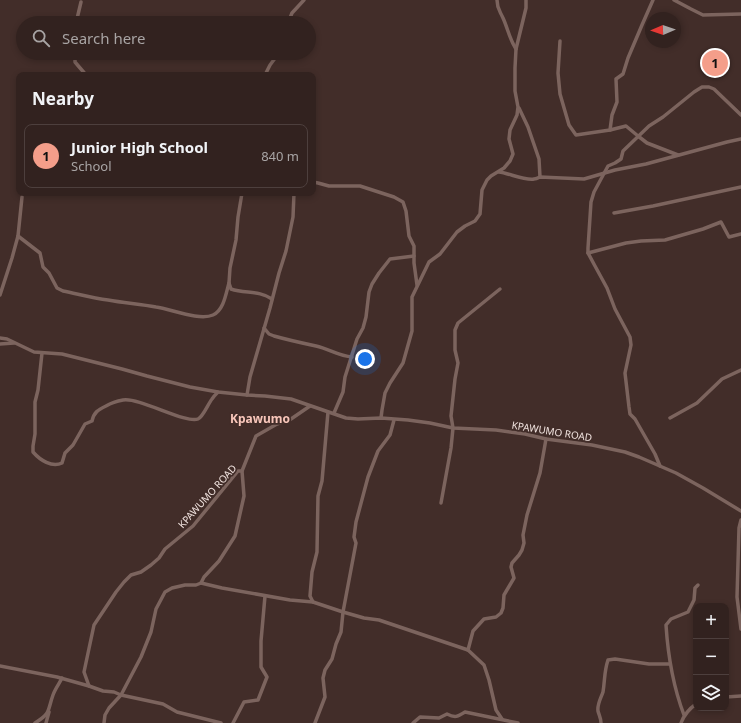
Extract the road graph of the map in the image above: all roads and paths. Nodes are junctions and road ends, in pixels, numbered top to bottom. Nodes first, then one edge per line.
1 (304, 0) edge
2 (497, 0) edge
3 (526, 0) edge
4 (653, 0) edge
5 (674, 0) edge
6 (81, 2) dead end
7 (741, 14) edge
8 (78, 16) edge
9 (291, 16) edge
10 (560, 41) dead end
11 (516, 49) junction
12 (75, 60) edge
13 (274, 60) edge
14 (83, 72) edge
15 (266, 72) edge
16 (518, 106) junction
17 (741, 115) edge
18 (610, 130) junction
19 (638, 136) junction
20 (741, 139) edge
21 (679, 156) junction
22 (499, 172) junction
23 (603, 174) junction
24 (540, 177) junction
25 (316, 183) edge
26 (741, 187) edge
27 (242, 196) edge
28 (294, 196) edge
29 (22, 197) dead end
30 (614, 213) dead end
31 (741, 234) edge
32 (18, 236) junction
33 (588, 253) junction
34 (414, 256) junction
35 (229, 283) junction
36 (417, 286) junction
37 (500, 289) dead end
38 (0, 295) edge
39 (272, 299) junction
40 (264, 328) junction
41 (0, 338) edge
42 (15, 343) junction
43 (0, 344) edge
44 (42, 353) junction
45 (352, 357) junction
46 (741, 370) edge
47 (218, 392) junction
48 (248, 396) junction
49 (310, 406) junction
50 (328, 412) junction
51 (334, 413) junction
52 (381, 418) junction
53 (670, 418) dead end
54 (394, 420) junction
55 (453, 428) junction
56 (546, 439) junction
57 (660, 466) junction
58 (242, 471) junction
59 (441, 503) dead end
60 (741, 511) edge
61 (741, 520) edge
62 (201, 583) junction
63 (698, 585) dead end
64 (265, 596) junction
65 (313, 602) junction
66 (343, 612) junction
67 (741, 629) edge
68 (468, 650) junction
69 (670, 664) junction
70 (0, 666) edge
71 (62, 678) junction
72 (89, 686) junction
73 (121, 695) junction
74 (741, 696) edge
75 (729, 697) edge
76 (693, 706) edge
77 (49, 712) junction
78 (684, 715) junction
79 (502, 719) junction
80 (34, 723) edge
81 (46, 723) edge
82 (104, 723) edge
83 (221, 723) edge
84 (233, 723) edge
85 (315, 723) edge
86 (413, 723) edge
87 (518, 723) edge
88 (601, 723) edge
89 (681, 723) edge

1 - 9 street
2 - 11 street
3 - 11 street
4 - 18 street
5 - 7 street
6 - 8 street
10 - 18 street
11 - 16 street
12 - 14 street
13 - 15 street
16 - 22 street
16 - 24 street
17 - 19 street
18 - 19 street
19 - 21 street
19 - 23 street
20 - 21 street
21 - 23 street
22 - 24 street
22 - 36 street
23 - 24 street
23 - 33 street
25 - 34 street
26 - 30 street
27 - 35 street
28 - 39 street
29 - 32 street
31 - 33 street
32 - 35 street
32 - 38 street
33 - 57 street
34 - 36 street
34 - 45 street
35 - 39 street
36 - 52 street
37 - 55 street
39 - 40 street
40 - 45 street
40 - 48 street
41 - 42 street
42 - 43 street
42 - 44 street
44 - 47 street
44 - 47 street
45 - 51 street
46 - 53 street
47 - 48 street
48 - 49 street
49 - 50 street
49 - 58 street, KPAWUMO ROAD
50 - 51 street
50 - 65 street
51 - 52 street, KPAWUMO ROAD
52 - 54 street, KPAWUMO ROAD
54 - 55 street, KPAWUMO ROAD
54 - 66 street
55 - 56 street, KPAWUMO ROAD
55 - 59 street
56 - 57 street, KPAWUMO ROAD
56 - 68 street
57 - 60 street, KPAWUMO ROAD
58 - 62 street
58 - 72 street, KPAWUMO ROAD
61 - 67 street
62 - 64 street
62 - 73 street
63 - 69 street
64 - 65 street
64 - 84 street
65 - 66 street
66 - 68 street
66 - 85 street
68 - 79 street
69 - 78 street
69 - 88 street
70 - 71 street
71 - 72 street
71 - 77 street
72 - 73 street
73 - 82 street
73 - 83 street
74 - 75 street
76 - 78 street
77 - 80 street
77 - 81 street
78 - 89 street
79 - 86 street
79 - 87 street

